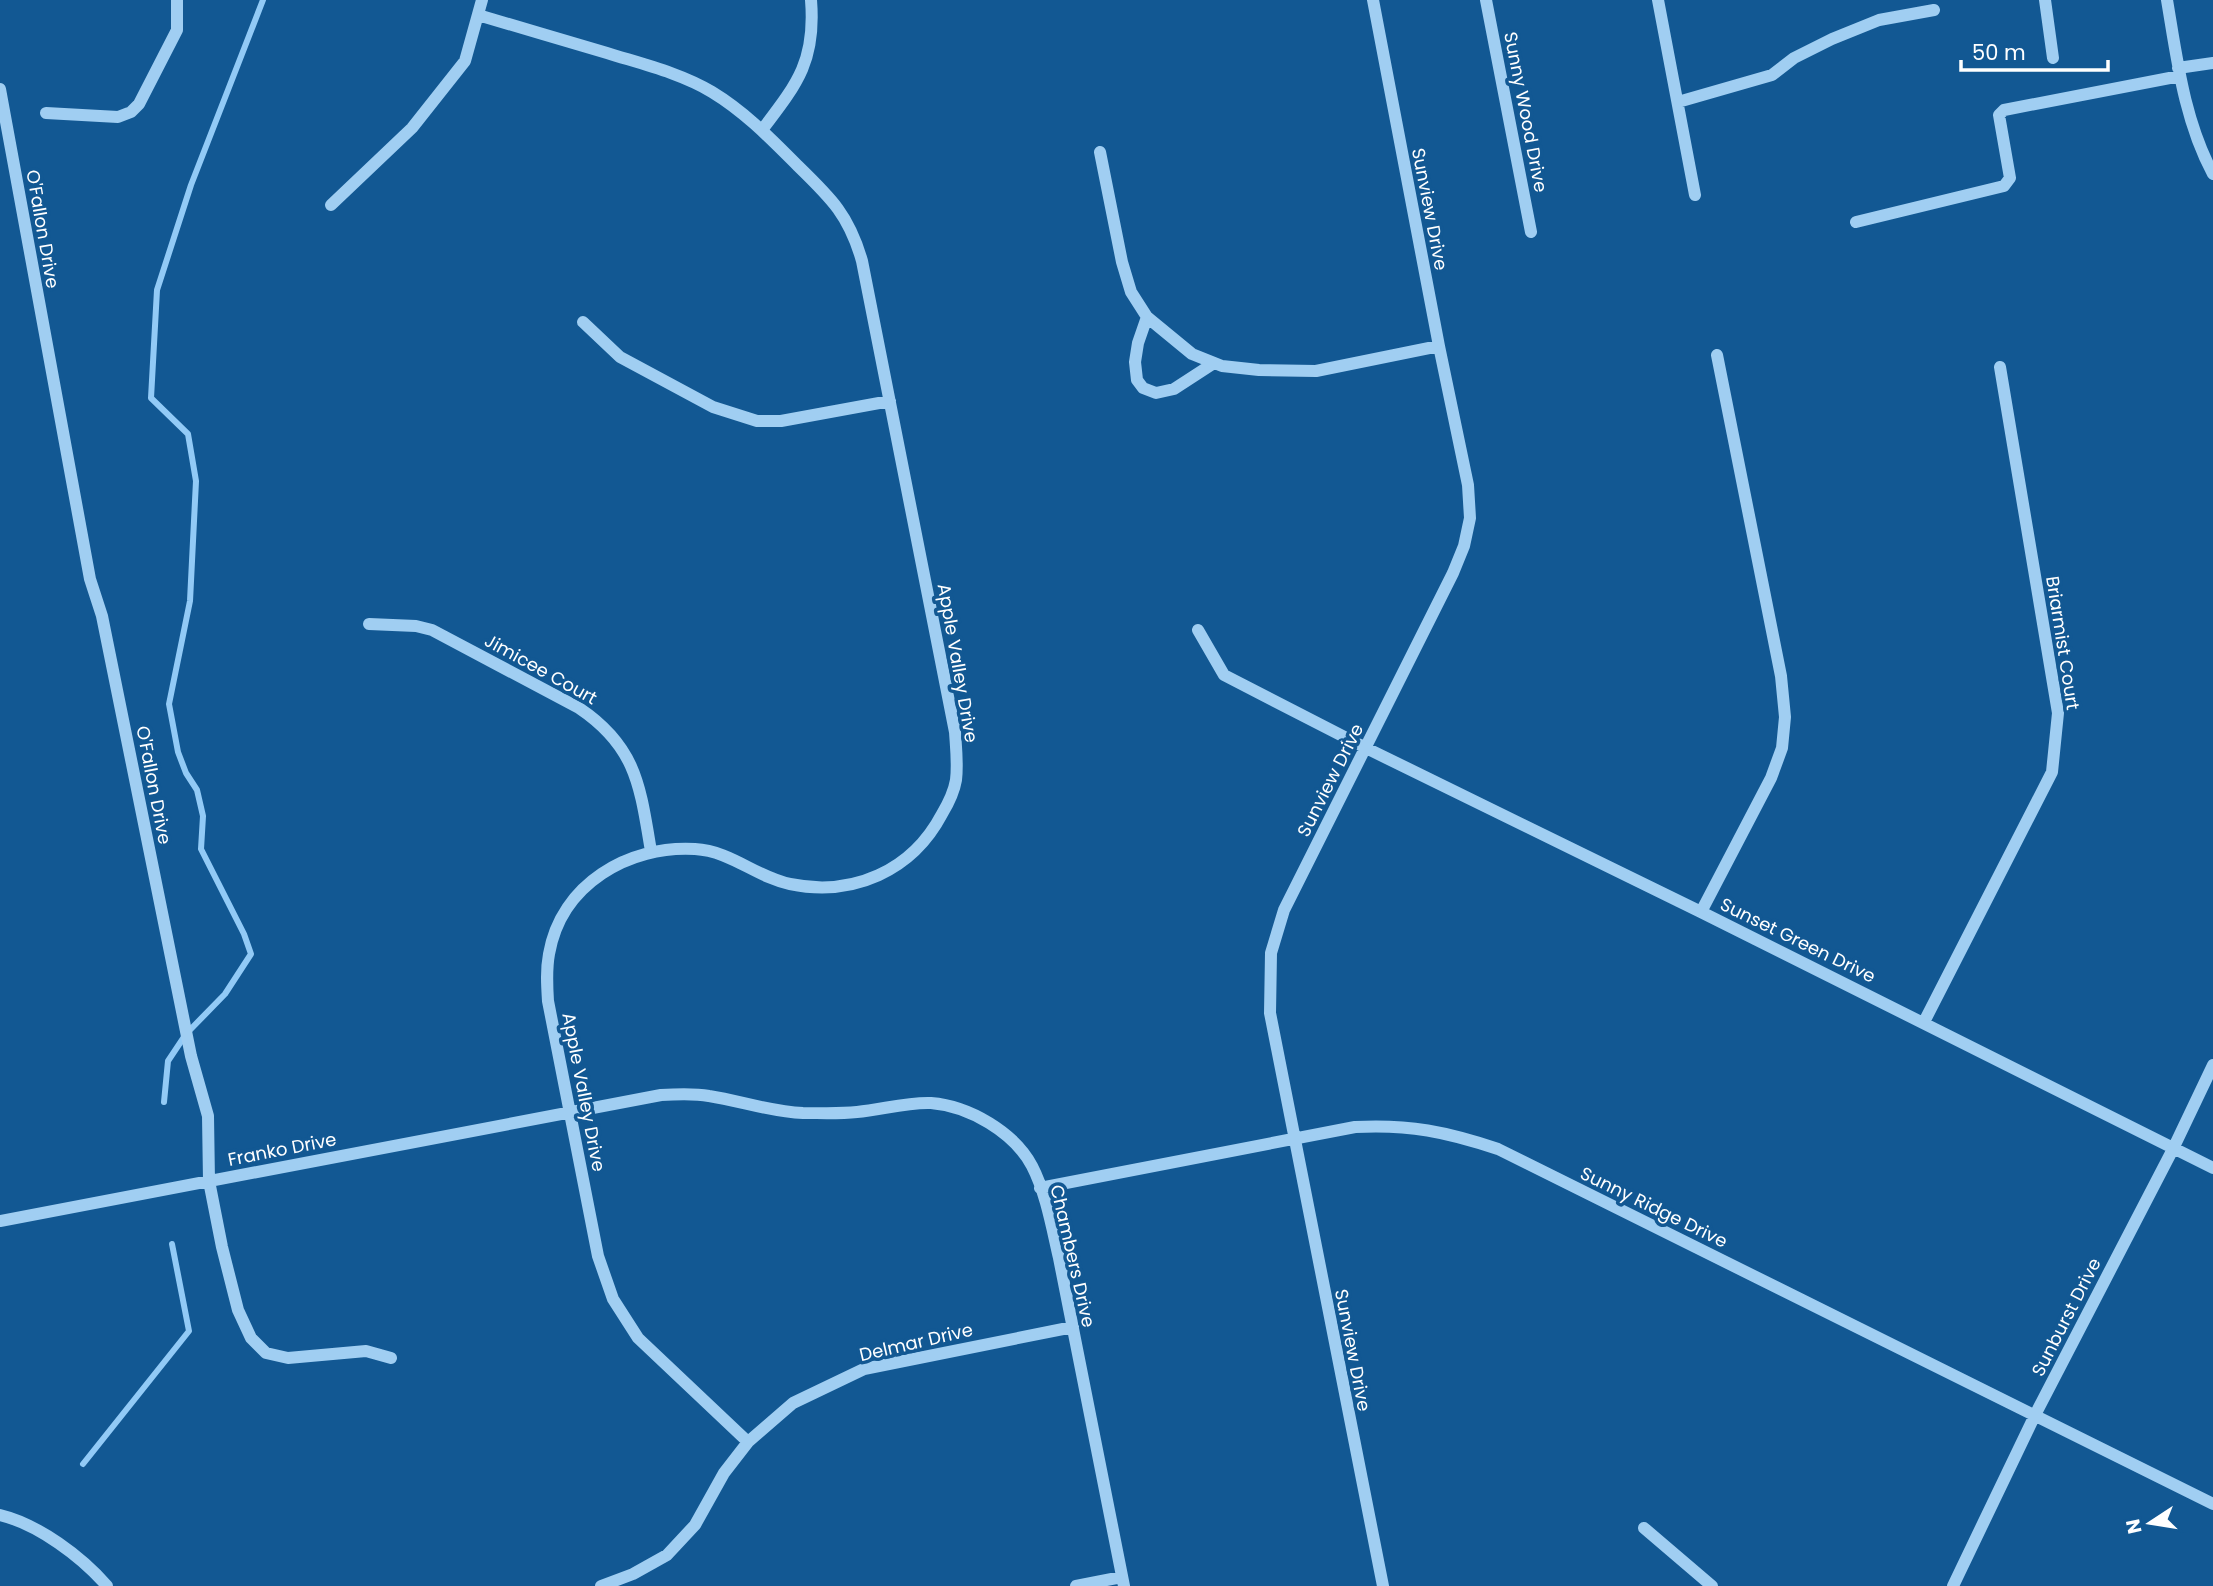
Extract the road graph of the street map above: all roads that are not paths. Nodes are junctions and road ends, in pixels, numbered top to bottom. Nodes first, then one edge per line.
1 (177, 0) edge
2 (482, 0) edge
3 (811, 0) edge
4 (1373, 0) edge
5 (1486, 0) edge
6 (1658, 0) edge
7 (2045, 0) edge
8 (2167, 0) edge
9 (1934, 10) dead end
10 (478, 15) junction
11 (2053, 58) dead end
12 (2213, 63) edge
13 (2179, 72) junction
14 (0, 89) edge
15 (1678, 102) junction
16 (46, 113) dead end
17 (762, 130) junction
18 (1100, 152) dead end
19 (2213, 174) edge
20 (1695, 195) dead end
21 (331, 205) dead end
22 (1856, 222) dead end
23 (1531, 232) dead end
24 (1147, 317) junction
25 (583, 322) dead end
26 (1439, 346) junction
27 (1717, 355) dead end
28 (1214, 363) junction
29 (2000, 367) dead end
30 (890, 401) junction
31 (369, 624) dead end
32 (1198, 630) dead end
33 (1366, 748) junction
34 (651, 851) junction
35 (1701, 912) junction
36 (1924, 1022) junction
37 (2213, 1065) edge
38 (571, 1112) junction
39 (1293, 1138) junction
40 (2173, 1149) junction
41 (2213, 1168) edge
42 (209, 1181) junction
43 (1040, 1188) junction
44 (0, 1221) edge
45 (1073, 1327) junction
46 (391, 1358) dead end
47 (2035, 1415) junction
48 (748, 1442) junction
49 (2213, 1504) edge
50 (0, 1515) edge
51 (1644, 1528) dead end
52 (635, 1580) edge
53 (1123, 1582) edge
54 (107, 1586) edge
55 (601, 1586) edge
56 (1076, 1586) edge
57 (1383, 1586) edge
58 (1712, 1586) edge
59 (1953, 1586) edge

1 - 16 street
2 - 10 street
3 - 17 street
4 - 26 street, Sunview Drive
5 - 23 street, Sunny Wood Drive
6 - 15 street
7 - 11 street
8 - 13 street
9 - 15 street
10 - 17 street, Apple Valley Drive
10 - 21 street
12 - 13 street
13 - 19 street
13 - 22 street
14 - 42 street, O'Fallon Drive
15 - 20 street
17 - 30 street, Apple Valley Drive
18 - 24 street
24 - 28 street
24 - 28 street
25 - 30 street
26 - 28 street
26 - 33 street, Sunview Drive
27 - 35 street
29 - 36 street, Briarmist Court
30 - 34 street, Apple Valley Drive
31 - 34 street, Jimicee Court
32 - 33 street, Sunset Green Drive
33 - 35 street, Sunset Green Drive
33 - 39 street, Sunview Drive
34 - 38 street, Apple Valley Drive
35 - 36 street, Sunset Green Drive
36 - 40 street, Sunset Green Drive
37 - 40 street, Sunburst Drive
38 - 42 street, Franko Drive
38 - 43 street, Chambers Drive
38 - 48 street, Apple Valley Drive
39 - 43 street, Sunny Ridge Drive
39 - 47 street, Sunny Ridge Drive
39 - 57 street, Sunview Drive
40 - 41 street, Sunset Green Drive
40 - 47 street, Sunburst Drive
42 - 44 street, Franko Drive
42 - 46 street, O'Fallon Drive
43 - 45 street, Chambers Drive
45 - 48 street, Delmar Drive
45 - 53 street, Chambers Drive
47 - 49 street, Sunny Ridge Drive
47 - 59 street, Sunburst Drive
48 - 52 street, Delmar Drive
50 - 54 street
51 - 58 street
52 - 55 street, Delmar Drive
53 - 56 street

